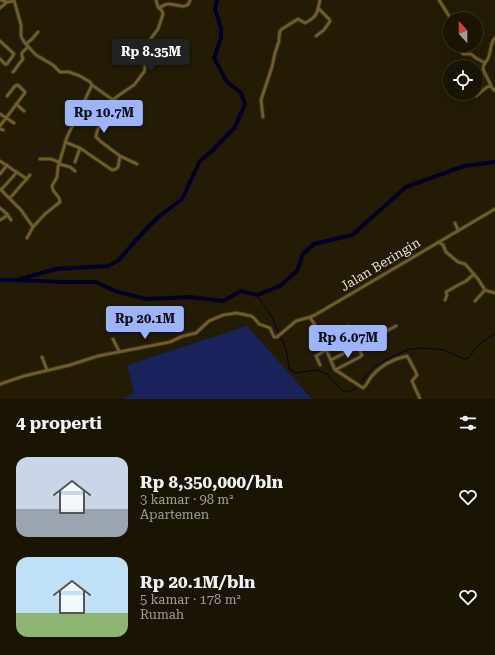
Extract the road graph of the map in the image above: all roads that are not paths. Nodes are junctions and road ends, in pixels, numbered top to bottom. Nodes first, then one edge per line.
1 (1, 0) edge
2 (14, 0) edge
3 (156, 0) edge
4 (190, 0) edge
5 (320, 0) edge
6 (439, 0) edge
7 (6, 2) junction
8 (0, 8) edge
9 (159, 8) junction
10 (318, 8) junction
11 (447, 12) edge
12 (38, 32) dead end
13 (316, 36) dead end
14 (495, 38) edge
15 (0, 41) edge
16 (28, 45) junction
17 (462, 52) edge
18 (0, 59) edge
19 (484, 63) junction
20 (13, 72) dead end
21 (92, 85) junction
22 (491, 85) junction
23 (483, 91) edge
24 (495, 91) edge
25 (7, 96) dead end
26 (113, 100) junction
27 (16, 104) junction
28 (114, 106) junction
29 (24, 111) dead end
30 (0, 114) edge
31 (124, 114) dead end
32 (263, 117) dead end
33 (6, 118) junction
34 (14, 123) dead end
35 (1, 128) edge
36 (65, 142) junction
37 (80, 148) junction
38 (120, 156) junction
39 (40, 159) dead end
40 (0, 161) edge
41 (75, 162) dead end
42 (59, 163) junction
43 (137, 164) dead end
44 (7, 165) junction
45 (75, 171) dead end
46 (17, 172) junction
47 (0, 174) edge
48 (30, 175) dead end
49 (27, 179) junction
50 (1, 189) edge
51 (10, 198) junction
52 (0, 208) edge
53 (495, 209) edge
54 (8, 215) junction
55 (0, 220) edge
56 (11, 220) dead end
57 (456, 224) dead end
58 (33, 227) junction
59 (458, 230) junction
60 (27, 238) dead end
61 (437, 242) junction
62 (474, 274) junction
63 (486, 290) junction
64 (495, 293) edge
65 (445, 300) dead end
66 (475, 301) dead end
67 (310, 317) junction
68 (347, 326) dead end
69 (396, 326) dead end
70 (329, 336) dead end
71 (113, 339) dead end
72 (322, 340) junction
73 (358, 346) junction
74 (331, 347) dead end
75 (119, 351) junction
76 (326, 351) junction
77 (42, 357) dead end
78 (330, 360) junction
79 (320, 365) dead end
80 (47, 370) junction
81 (335, 370) junction
82 (0, 384) edge
83 (420, 399) edge

1 - 7 street
2 - 7 street
2 - 16 street
3 - 9 street
4 - 9 street
5 - 10 street
6 - 11 street
7 - 8 street
9 - 26 street
10 - 13 street
10 - 32 street
12 - 16 street
14 - 19 street
15 - 18 street
16 - 20 street
16 - 21 street
17 - 19 street
19 - 22 street
21 - 26 street
21 - 36 street
22 - 23 street
22 - 24 street
25 - 27 street
26 - 28 street
27 - 29 street
27 - 33 street
28 - 31 street
28 - 38 street
30 - 33 street
33 - 34 street
33 - 35 street
36 - 37 street
36 - 42 street
37 - 38 street
37 - 41 street
38 - 43 street
39 - 42 street
40 - 44 street
42 - 45 street
42 - 58 street
44 - 46 street
44 - 47 street
46 - 49 street
46 - 50 street
48 - 49 street
49 - 51 street
50 - 51 street
51 - 58 street
52 - 54 street
53 - 59 street, Jalan Beringin
54 - 55 street
54 - 56 street
57 - 59 street
58 - 60 street
59 - 61 street, Jalan Beringin
61 - 62 street
61 - 67 street, Jalan Beringin
62 - 63 street
62 - 65 street
63 - 64 street
63 - 66 street
67 - 72 street
67 - 75 street, Jalan Beringin
68 - 73 street
69 - 73 street
70 - 72 street
71 - 75 street
72 - 76 street
73 - 78 street
73 - 81 street
74 - 76 street
75 - 80 street
76 - 78 street
76 - 79 street
77 - 80 street
78 - 81 street
80 - 82 street
81 - 83 street

